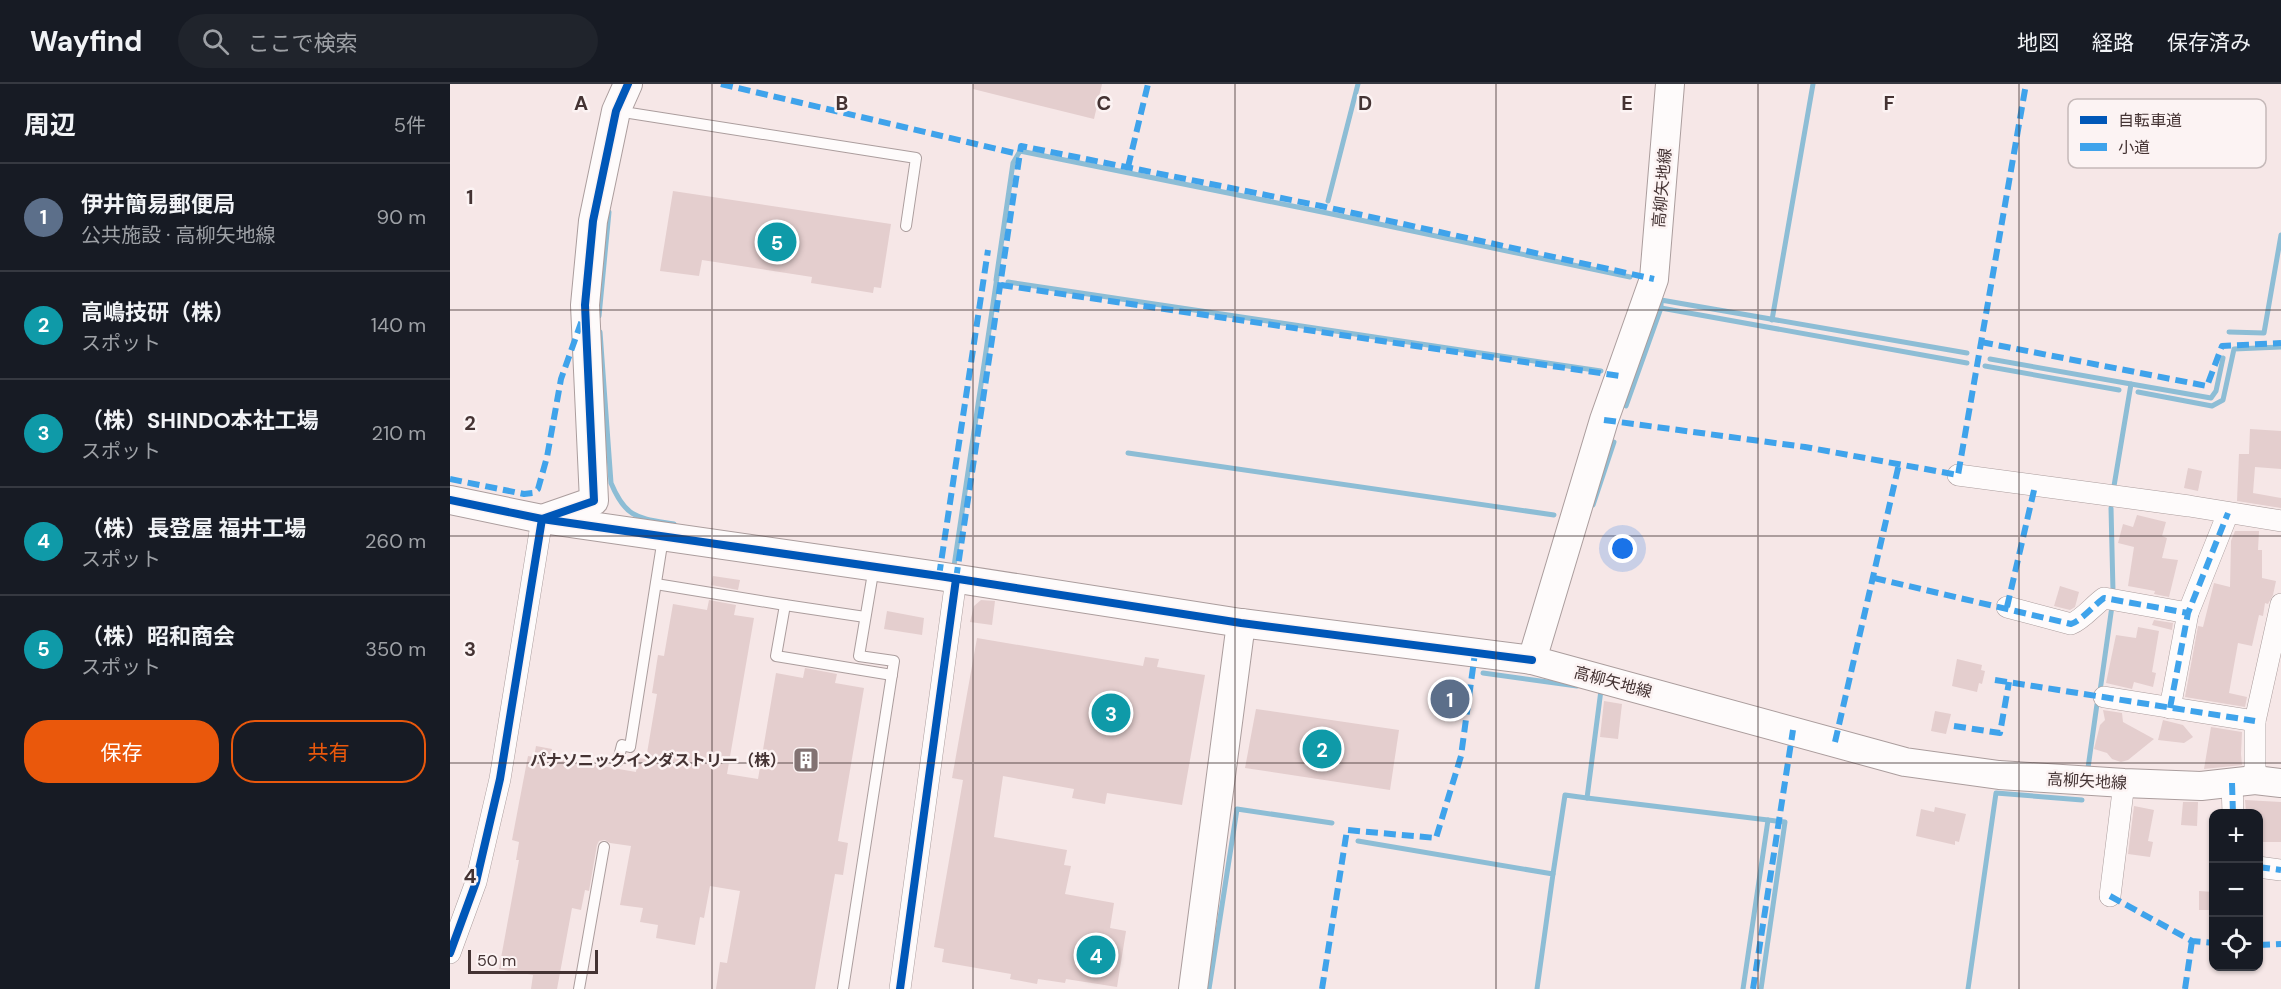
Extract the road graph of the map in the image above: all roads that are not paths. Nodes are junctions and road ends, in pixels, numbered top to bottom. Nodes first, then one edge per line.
1 (628, 84) edge
2 (1670, 84) edge
3 (616, 111) junction
4 (906, 226) dead end
5 (1958, 476) dead end
6 (454, 500) edge
7 (2228, 513) junction
8 (542, 519) junction
9 (2281, 521) edge
10 (663, 536) junction
11 (874, 567) junction
12 (956, 579) junction
13 (656, 584) junction
14 (2281, 604) edge
15 (785, 605) junction
16 (2007, 607) dead end
17 (2188, 613) junction
18 (866, 618) junction
19 (1241, 623) junction
20 (1532, 660) junction
21 (892, 675) junction
22 (2104, 697) dead end
23 (2170, 708) junction
24 (2255, 721) junction
25 (618, 761) dead end
26 (2256, 782) edge
27 (2124, 783) junction
28 (2236, 809) edge
29 (604, 847) dead end
30 (2263, 868) edge
31 (2281, 870) edge
32 (2110, 896) dead end
33 (450, 953) edge
34 (579, 989) edge
35 (843, 989) edge
36 (900, 989) edge
37 (1192, 989) edge

1 - 3 street
2 - 20 street, 高柳矢地線
3 - 4 lane
3 - 8 street
5 - 7 street
6 - 8 street
7 - 9 street
7 - 17 street
8 - 10 street
8 - 33 street
10 - 11 street
10 - 13 lane
11 - 12 street
11 - 18 lane
12 - 19 street
12 - 36 street
13 - 15 lane
13 - 25 lane
14 - 24 street
15 - 18 lane
15 - 21 lane
16 - 17 street
17 - 23 street
18 - 21 lane
19 - 20 street
19 - 37 street
20 - 27 street, 高柳矢地線
21 - 35 lane
22 - 23 street
23 - 24 street
24 - 26 street
26 - 27 street, 高柳矢地線
26 - 28 street
27 - 32 street
29 - 34 lane
30 - 31 street

